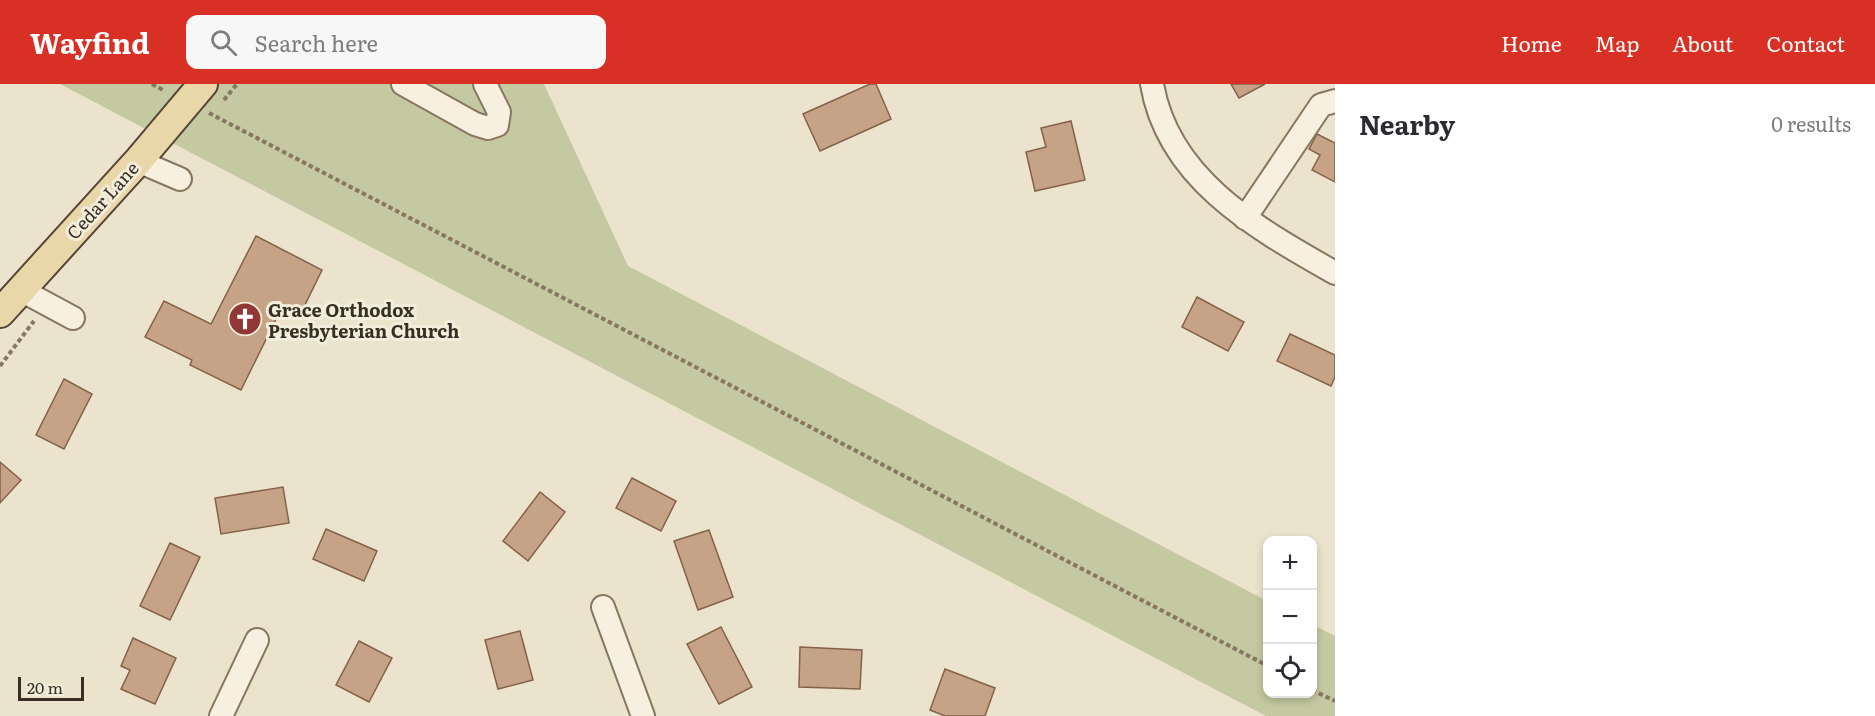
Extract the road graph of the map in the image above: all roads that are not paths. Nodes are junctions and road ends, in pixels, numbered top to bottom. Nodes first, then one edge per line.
1 (403, 84) edge
2 (485, 84) edge
3 (1152, 84) edge
4 (204, 98) edge
5 (1335, 101) edge
6 (138, 160) junction
7 (180, 179) dead end
8 (1245, 218) junction
9 (1335, 273) edge
10 (21, 290) junction
11 (0, 313) edge
12 (73, 318) dead end
13 (603, 607) dead end
14 (257, 640) dead end
15 (221, 716) edge
16 (643, 716) edge

1 - 2 street
3 - 8 street
4 - 6 main road, Cedar Lane
5 - 8 street
6 - 7 street
6 - 10 main road, Cedar Lane
8 - 9 street
10 - 11 main road, Cedar Lane
10 - 12 street
13 - 16 street
14 - 15 street

